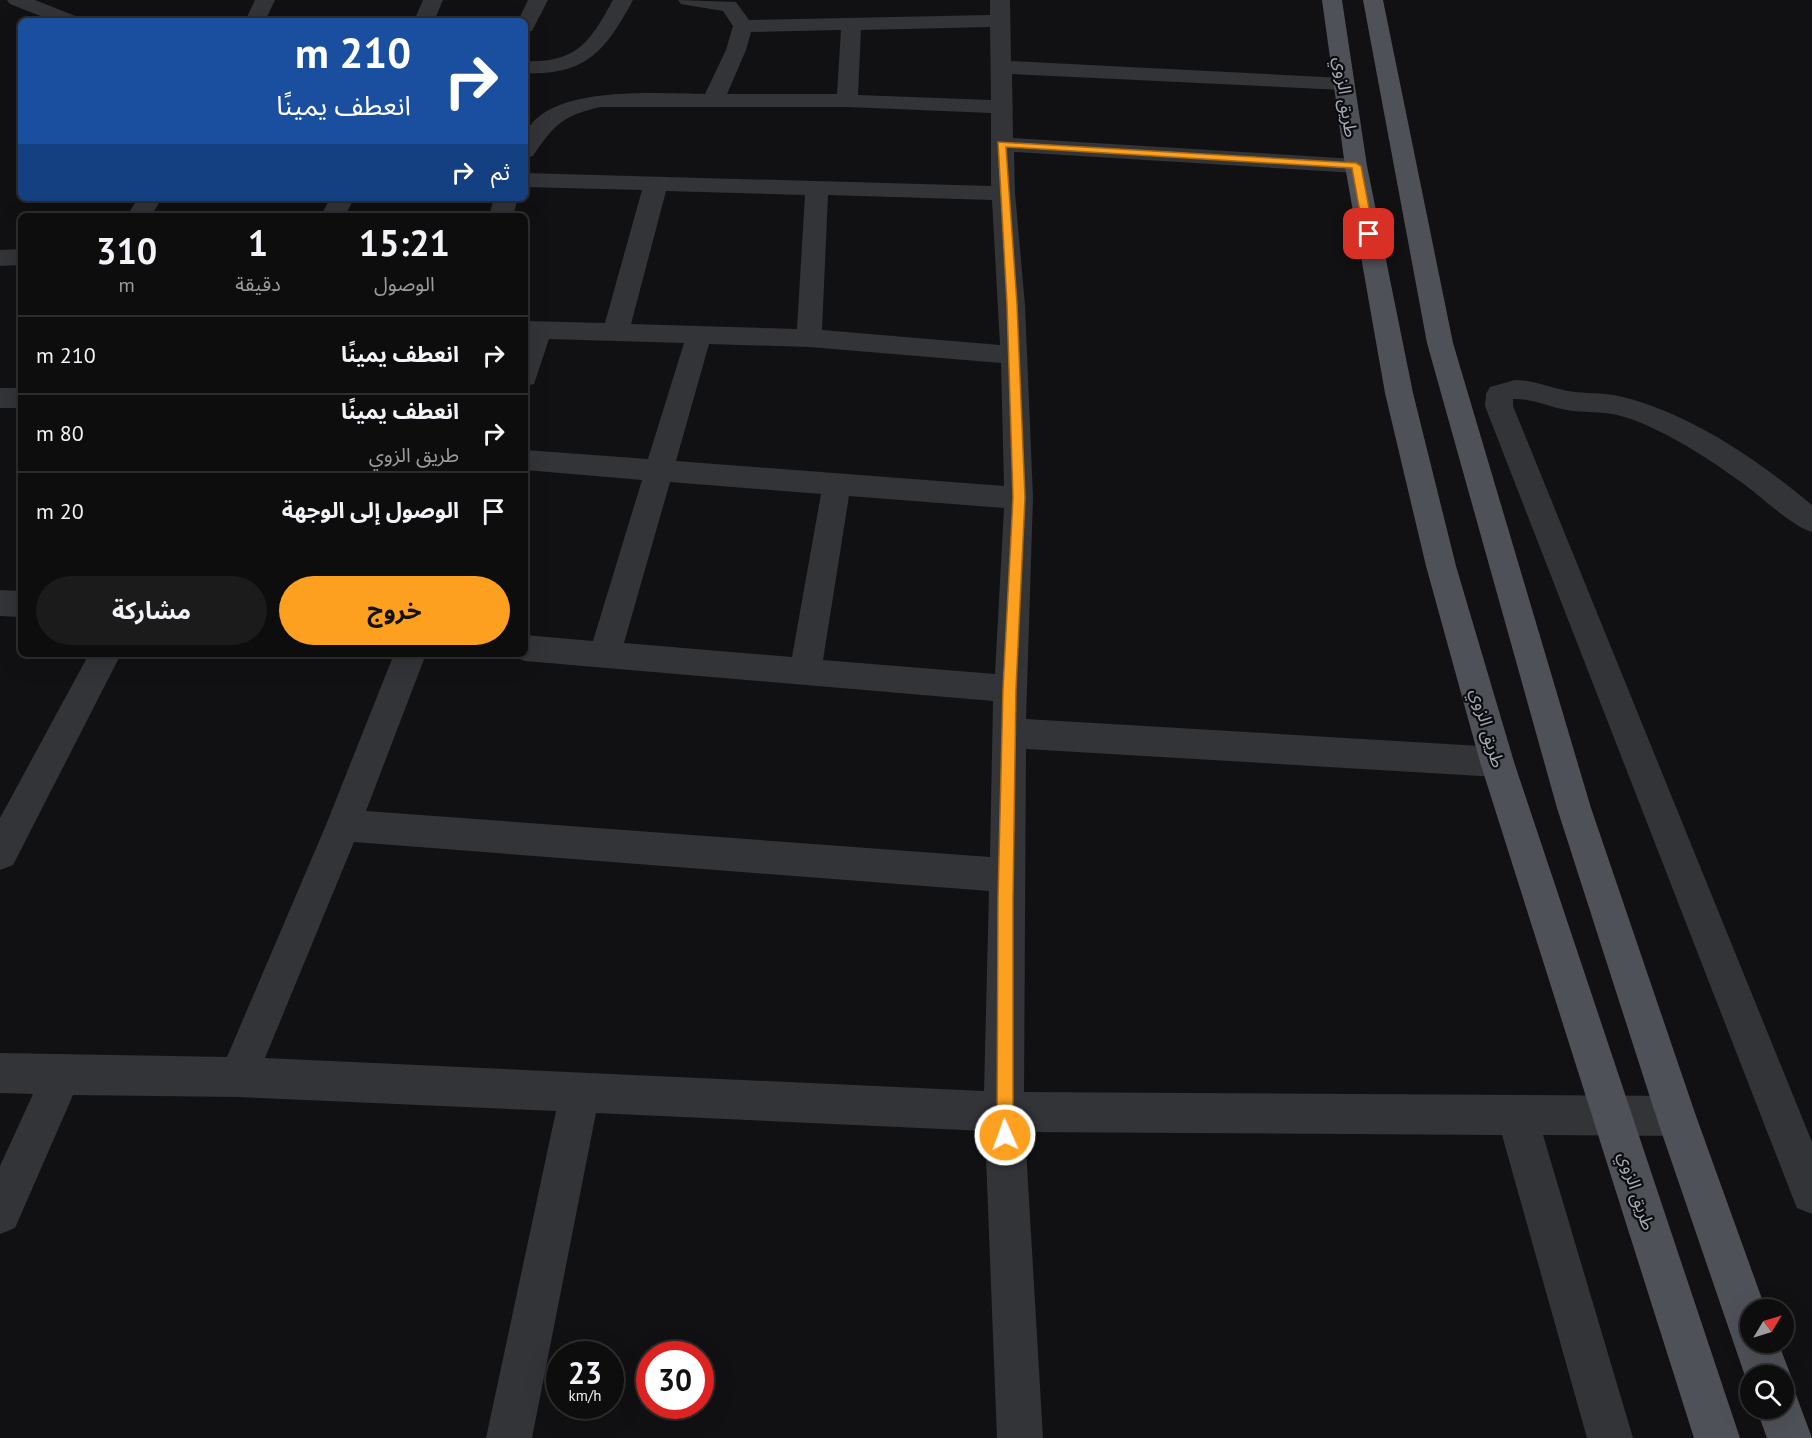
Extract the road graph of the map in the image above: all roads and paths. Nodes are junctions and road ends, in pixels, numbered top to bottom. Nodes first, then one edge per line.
1 (265, 0) edge
2 (433, 0) edge
3 (538, 0) edge
4 (622, 0) edge
5 (688, 0) edge
6 (832, 0) edge
7 (1332, 0) edge
8 (1373, 0) edge
9 (19, 1) edge
10 (730, 3) edge
11 (1000, 10) edge
12 (0, 13) edge
13 (63, 18) edge
14 (256, 18) edge
15 (425, 18) edge
16 (528, 21) edge
17 (841, 24) junction
18 (744, 26) junction
19 (528, 67) edge
20 (1002, 67) junction
21 (1343, 84) junction
22 (713, 100) junction
23 (847, 101) junction
24 (1002, 107) junction
25 (533, 123) edge
26 (528, 140) edge
27 (1002, 144) junction
28 (1356, 166) junction
29 (528, 180) edge
30 (656, 183) junction
31 (817, 188) junction
32 (1003, 193) junction
33 (18, 257) edge
34 (0, 258) edge
35 (532, 330) edge
36 (616, 332) junction
37 (699, 334) junction
38 (809, 338) junction
39 (1014, 355) junction
40 (528, 357) edge
41 (0, 398) edge
42 (18, 398) edge
43 (528, 460) edge
44 (658, 471) junction
45 (837, 484) junction
46 (1019, 498) junction
47 (1812, 520) edge
48 (0, 603) edge
49 (18, 604) edge
50 (528, 648) edge
51 (605, 655) junction
52 (103, 657) edge
53 (409, 657) edge
54 (806, 672) junction
55 (1010, 689) junction
56 (1009, 733) junction
57 (1497, 762) junction
58 (343, 825) junction
59 (0, 853) edge
60 (1006, 875) junction
61 (0, 1072) edge
62 (62, 1076) junction
63 (238, 1077) junction
64 (580, 1092) junction
65 (1004, 1112) junction
66 (1518, 1115) junction
67 (1612, 1115) junction
68 (1676, 1116) junction
69 (1812, 1193) edge
70 (0, 1213) edge
71 (1740, 1299) edge
72 (1783, 1419) edge
73 (509, 1438) edge
74 (1020, 1438) edge
75 (1610, 1438) edge
76 (1717, 1438) edge
77 (1790, 1438) edge

1 - 14 street
2 - 15 street
3 - 16 street
4 - 19 street
5 - 10 street
6 - 17 street
7 - 21 main road, طريق الزوي
8 - 68 main road
9 - 12 street
9 - 13 street
10 - 18 street
11 - 17 street
11 - 20 street
17 - 18 street
17 - 23 street
18 - 22 street
20 - 21 street
20 - 24 street
21 - 28 main road, طريق الزوي
22 - 23 street
22 - 25 street
23 - 24 street
24 - 27 street
25 - 26 street
27 - 28 street
27 - 32 street
28 - 57 main road, طريق الزوي
29 - 30 street
30 - 31 street
30 - 36 street
31 - 32 street
31 - 38 street
32 - 39 street
33 - 34 street
35 - 36 street
35 - 40 street
36 - 37 street
37 - 38 street
37 - 44 street
38 - 39 street
39 - 46 street
41 - 42 street
43 - 44 street
44 - 45 street
44 - 51 street
45 - 46 street
45 - 54 street
46 - 55 street
47 - 69 street
48 - 49 street
50 - 51 street
51 - 54 street
52 - 59 street
53 - 58 street
54 - 55 street
55 - 56 street
56 - 57 street
56 - 60 street
57 - 67 main road, طريق الزوي
58 - 60 street
58 - 63 street
60 - 65 street
61 - 62 street
62 - 63 street
62 - 70 street
63 - 64 street
64 - 65 street
64 - 73 street
65 - 66 street
65 - 74 street
66 - 67 street
66 - 75 street
67 - 68 street
67 - 76 main road, طريق الزوي
68 - 71 main road
72 - 77 main road

